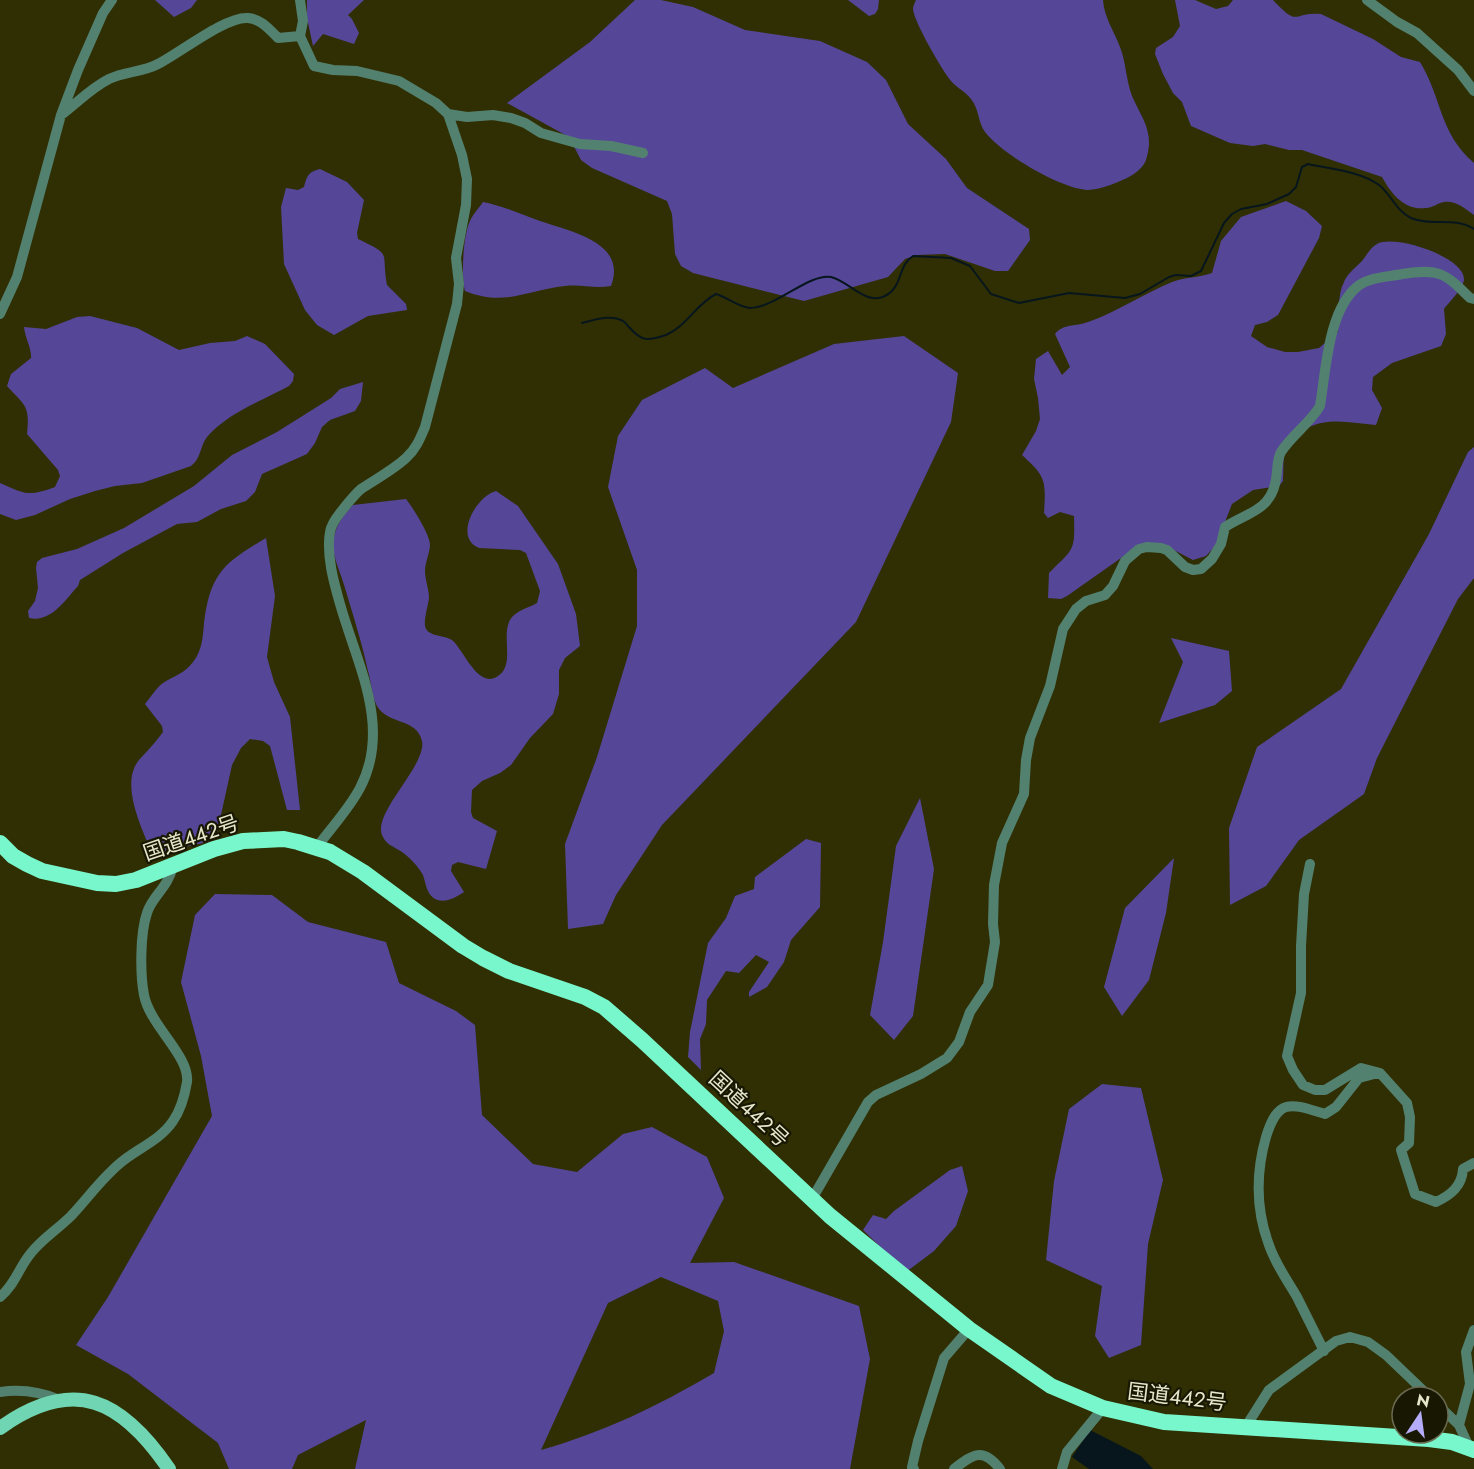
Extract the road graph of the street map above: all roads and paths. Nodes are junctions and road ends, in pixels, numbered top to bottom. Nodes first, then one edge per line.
1 (112, 0) edge
2 (300, 0) edge
3 (1367, 0) edge
4 (300, 36) junction
5 (1474, 91) edge
6 (448, 114) junction
7 (61, 115) junction
8 (643, 153) dead end
9 (1474, 299) edge
10 (0, 314) edge
11 (0, 843) edge
12 (317, 847) junction
13 (1310, 864) dead end
14 (173, 866) junction
15 (1380, 1073) junction
16 (1474, 1163) edge
17 (812, 1199) junction
18 (0, 1297) edge
19 (969, 1329) junction
20 (1474, 1330) edge
21 (1324, 1351) junction
22 (1417, 1385) edge
23 (0, 1392) edge
24 (60, 1400) junction
25 (1103, 1408) junction
26 (1450, 1416) edge
27 (1459, 1425) junction
28 (0, 1428) edge
29 (1245, 1428) junction
30 (1472, 1448) edge
31 (169, 1469) edge
32 (914, 1469) edge
33 (954, 1469) edge
34 (1000, 1469) edge
35 (1062, 1469) edge

1 - 7 street
2 - 4 street
3 - 5 street
4 - 6 street
4 - 7 street
6 - 8 street
6 - 12 street
7 - 10 street
9 - 17 street
11 - 14 highway, 国道442号
12 - 14 highway, 国道442号
12 - 17 highway, 国道442号
13 - 15 street
14 - 18 street
15 - 16 street
15 - 21 street
17 - 19 highway, 国道442号
19 - 25 highway, 国道442号
19 - 32 street
20 - 27 street
21 - 22 street
21 - 29 street
23 - 24 street
24 - 28 main road
24 - 31 main road
25 - 29 highway, 国道442号
25 - 35 street
26 - 27 street
27 - 30 street
29 - 30 highway, 国道442号
33 - 34 street

